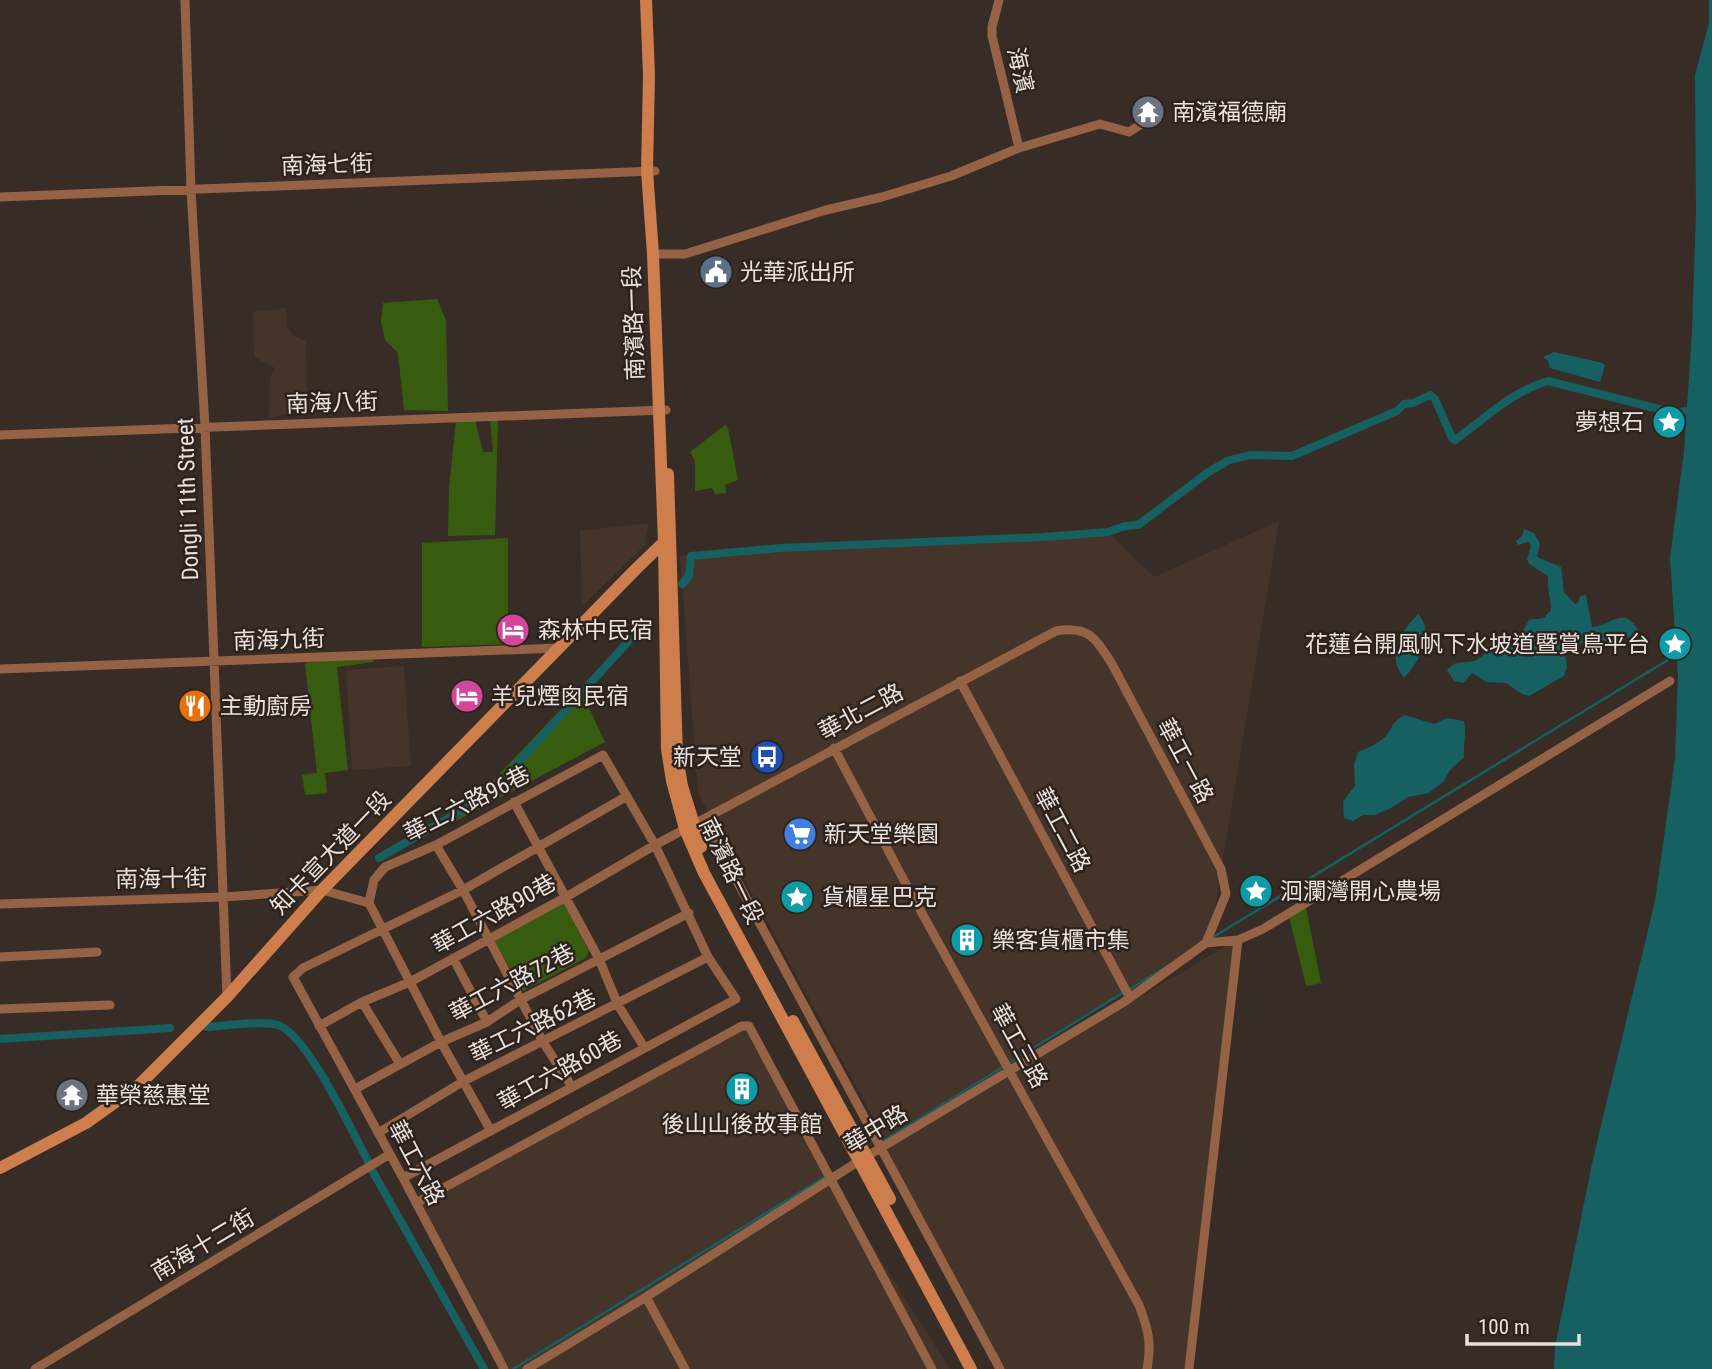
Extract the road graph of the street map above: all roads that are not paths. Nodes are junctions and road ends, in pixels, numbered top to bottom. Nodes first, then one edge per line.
1 (185, 0) edge
2 (646, 0) edge
3 (652, 0) edge
4 (999, 0) edge
5 (1140, 125) dead end
6 (1019, 148) junction
7 (651, 171) junction
8 (191, 190) junction
9 (0, 197) edge
10 (657, 254) junction
11 (662, 410) junction
12 (205, 427) junction
13 (0, 435) edge
14 (668, 542) junction
15 (1056, 631) joint
16 (559, 648) junction
17 (214, 662) junction
18 (0, 669) edge
19 (960, 681) junction
20 (1670, 681) dead end
21 (834, 748) junction
22 (627, 796) junction
23 (514, 803) junction
24 (694, 824) junction
25 (436, 845) junction
26 (655, 845) junction
27 (539, 848) junction
28 (322, 890) junction
29 (463, 890) junction
30 (223, 897) junction
31 (566, 897) junction
32 (0, 904) edge
33 (369, 904) junction
34 (689, 913) junction
35 (382, 930) junction
36 (488, 938) junction
37 (1243, 939) junction
38 (1206, 943) junction
39 (97, 952) dead end
40 (0, 957) edge
41 (708, 957) junction
42 (453, 958) junction
43 (599, 959) junction
44 (293, 977) joint
45 (410, 982) junction
46 (227, 997) junction
47 (1130, 998) junction
48 (520, 1000) junction
49 (362, 1002) junction
50 (110, 1005) dead end
51 (618, 1005) junction
52 (0, 1009) edge
53 (487, 1021) junction
54 (319, 1026) junction
55 (441, 1042) junction
56 (543, 1042) junction
57 (644, 1047) junction
58 (400, 1065) junction
59 (1012, 1072) junction
60 (464, 1081) junction
61 (572, 1087) junction
62 (355, 1089) junction
63 (491, 1131) junction
64 (378, 1133) junction
65 (883, 1148) junction
66 (390, 1154) junction
67 (863, 1159) junction
68 (0, 1168) edge
69 (403, 1178) junction
70 (830, 1180) junction
71 (416, 1203) junction
72 (646, 1297) junction
73 (35, 1369) edge
74 (504, 1369) edge
75 (527, 1369) edge
76 (685, 1369) edge
77 (932, 1369) edge
78 (971, 1369) edge
79 (980, 1369) edge
80 (1000, 1369) edge
81 (1147, 1369) edge
82 (1189, 1369) edge

1 - 8 street, Dongli 11th Street
2 - 7 main road, 南濱路一段
3 - 7 main road, 南濱路一段
4 - 6 street, 海濱
5 - 6 street
6 - 10 street
7 - 8 street, 南海七街
7 - 10 main road, 南濱路一段
8 - 9 street, 南海七街
8 - 12 street, Dongli 11th Street
10 - 11 main road, 南濱路一段
11 - 12 street, 南海八街
11 - 14 main road, 南濱路一段
12 - 13 street, 南海八街
12 - 17 street, Dongli 11th Street
14 - 16 main road, 知卡宣大道一段
14 - 24 main road, 南濱路一段
15 - 19 street, 華北二路
15 - 38 street, 華工一路
16 - 17 street, 南海九街
16 - 28 main road, 知卡宣大道一段
17 - 18 street, 南海九街
17 - 30 street, Dongli 11th Street
19 - 21 street, 華北二路
19 - 47 street, 華工二路
20 - 37 street
21 - 24 street, 華北二路
21 - 59 street, 華工三路
22 - 23 street, 華工六路96巷
22 - 26 street
22 - 27 street, 華工六路90巷
23 - 25 street, 華工六路96巷
23 - 27 street
24 - 26 street, 華工六路90巷
24 - 65 street
24 - 67 main road, 南濱路一段
25 - 29 street
25 - 33 street, 華工六路96巷
26 - 31 street, 華工六路90巷
26 - 34 street
27 - 29 street, 華工六路90巷
27 - 31 street
28 - 30 street, 南海十街
28 - 33 street
28 - 46 main road, 知卡宣大道一段
29 - 35 street, 華工六路90巷
29 - 36 street
30 - 32 street, 南海十街
30 - 46 street, Dongli 11th Street
31 - 36 street, 華工六路90巷
31 - 43 street
33 - 35 street
34 - 41 street
34 - 43 street, 華工六路72巷
35 - 44 street, 華工六路90巷
35 - 45 street
36 - 42 street, 華工六路90巷
36 - 48 street
37 - 38 street
37 - 82 street
38 - 47 street, 華中路
39 - 40 street
41 - 51 street, 華工六路62巷
41 - 57 street, 華工六路60巷
42 - 45 street, 華工六路90巷
42 - 53 street
43 - 48 street, 華工六路72巷
43 - 51 street
44 - 54 street, 華工六路
45 - 49 street, 華工六路90巷
45 - 55 street
46 - 68 main road, 知卡宣大道一段
47 - 59 street, 華中路
48 - 53 street, 華工六路72巷
48 - 56 street
49 - 54 street, 華工六路90巷
49 - 58 street
50 - 52 street
51 - 56 street, 華工六路62巷
51 - 57 street
53 - 55 street, 華工六路72巷
54 - 62 street, 華工六路
55 - 58 street, 華工六路72巷
55 - 60 street
56 - 60 street, 華工六路62巷
56 - 61 street
57 - 61 street, 華工六路60巷
58 - 62 street, 華工六路72巷
59 - 65 street, 華中路
59 - 81 street, 華工三路
60 - 63 street
60 - 64 street, 華工六路62巷
61 - 63 street, 華工六路60巷
62 - 64 street, 華工六路
63 - 69 street, 華工六路60巷
64 - 66 street, 華工六路
65 - 67 street, 華中路
65 - 80 street
66 - 69 street, 華工六路
66 - 73 street, 南海十二街
67 - 70 street, 華中路
67 - 78 main road, 南濱路一段
67 - 79 main road, 南濱路一段
69 - 71 street, 華工六路
70 - 71 street
70 - 72 street, 華中路
70 - 77 street
71 - 74 street, 華工六路
72 - 75 street, 華中路
72 - 76 street

